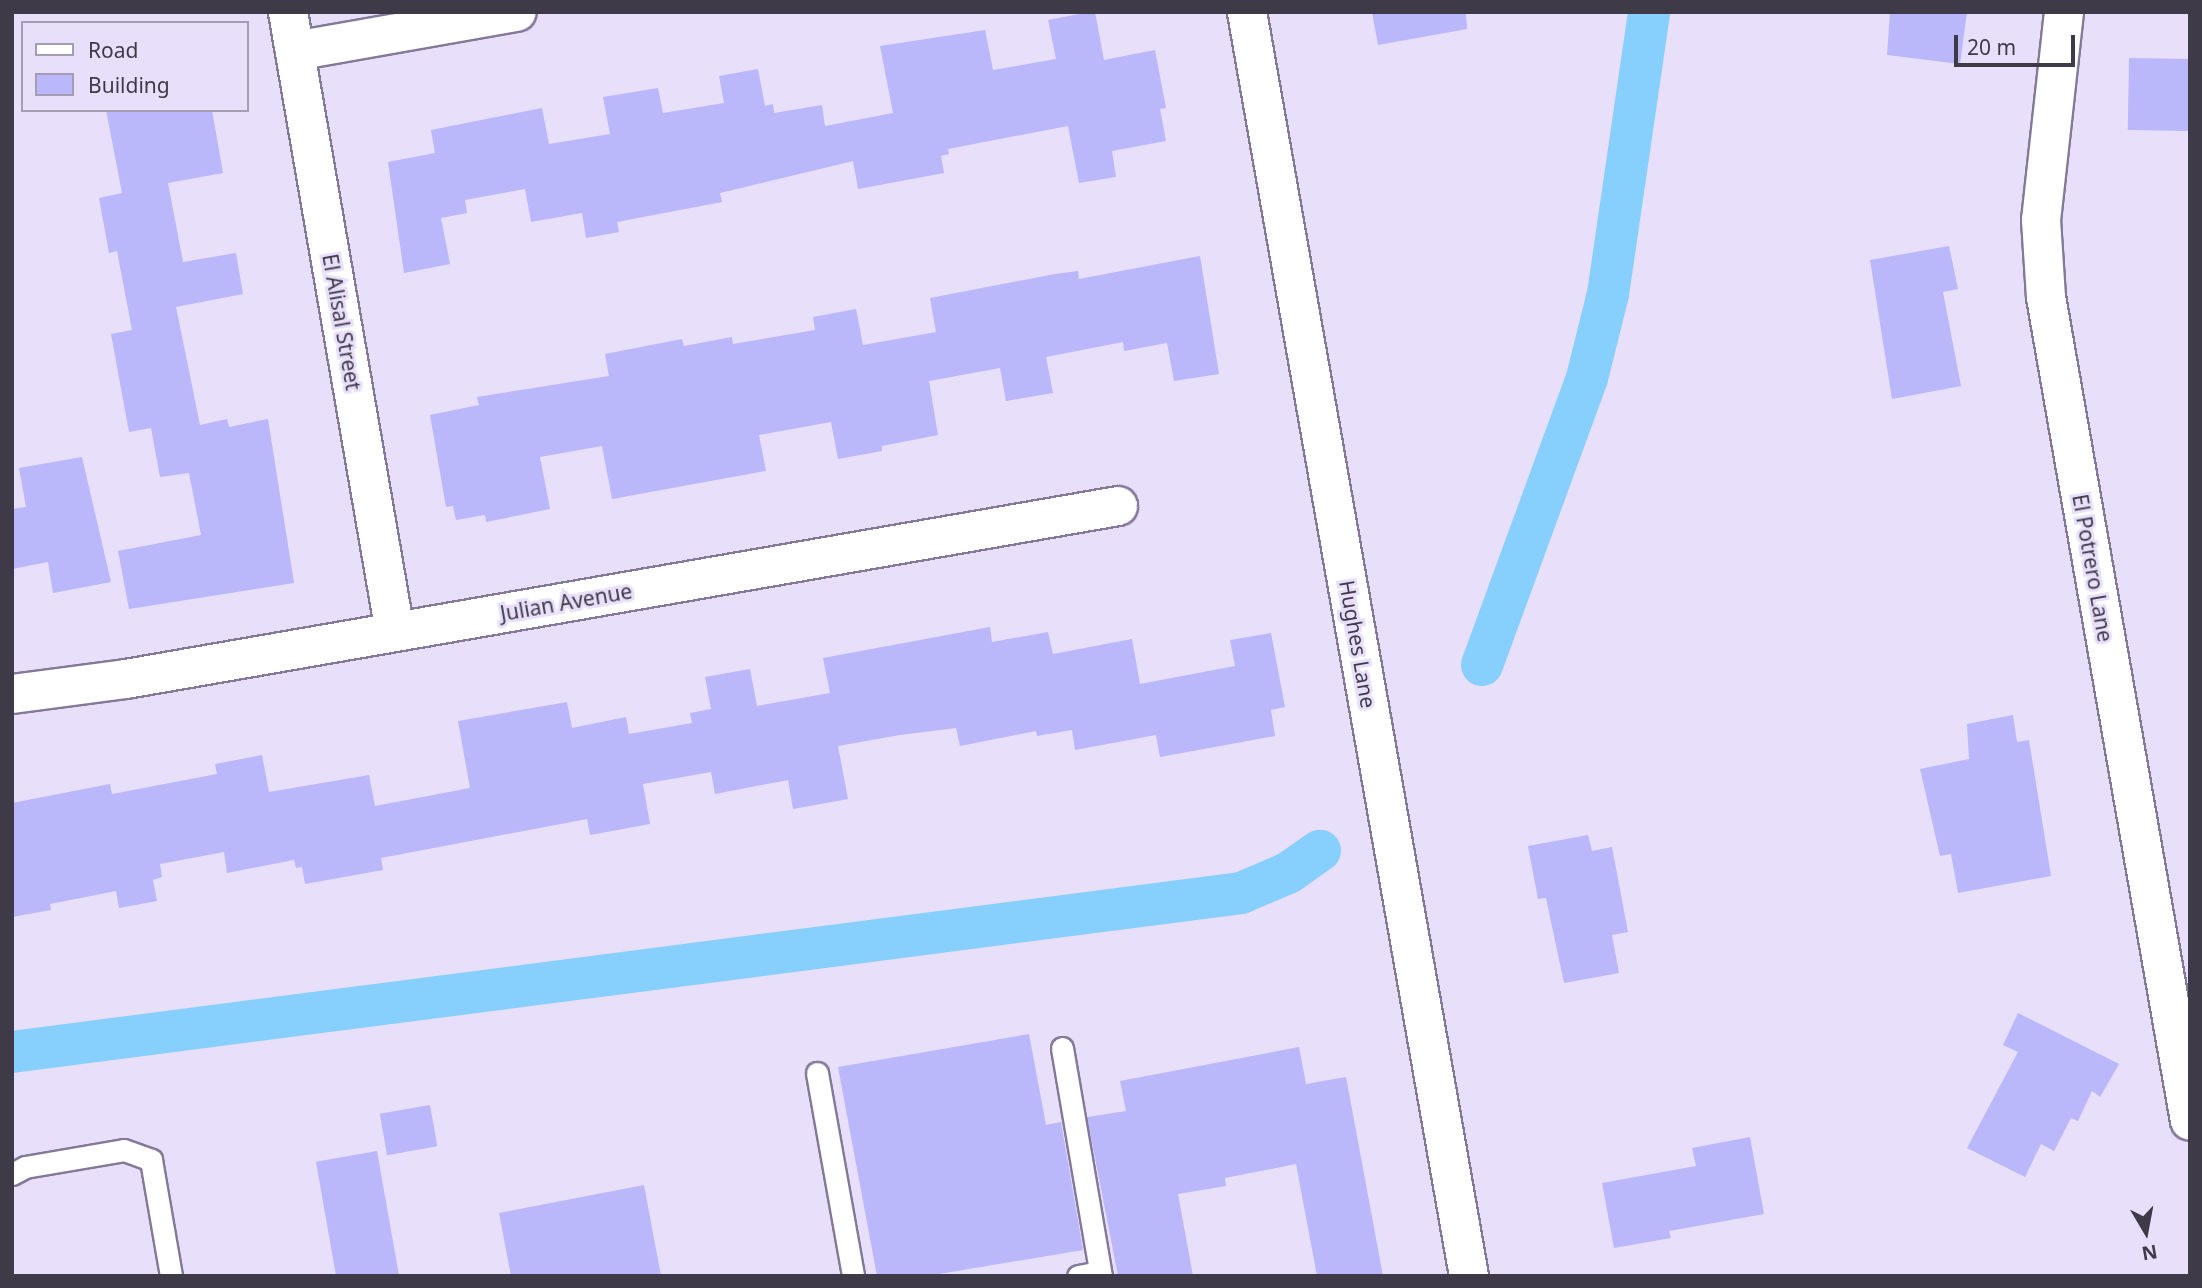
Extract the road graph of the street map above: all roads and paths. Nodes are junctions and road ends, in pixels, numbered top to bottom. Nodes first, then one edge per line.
1 (288, 12) edge
2 (517, 12) edge
3 (1247, 12) edge
4 (2064, 12) edge
5 (295, 51) junction
6 (1118, 506) dead end
7 (395, 632) junction
8 (12, 694) edge
9 (1062, 1048) dead end
10 (817, 1073) dead end
11 (2190, 1121) edge
12 (12, 1174) edge
13 (1101, 1274) edge
14 (171, 1276) edge
15 (853, 1276) edge
16 (1078, 1276) edge
17 (1469, 1276) edge

1 - 5 street, El Alisal Street
2 - 5 street
3 - 17 street, Hughes Lane
4 - 11 street, El Potrero Lane
5 - 7 street, El Alisal Street
6 - 7 street, Julian Avenue
7 - 8 street, Julian Avenue
9 - 13 lane
10 - 15 lane
12 - 14 lane
13 - 16 lane

